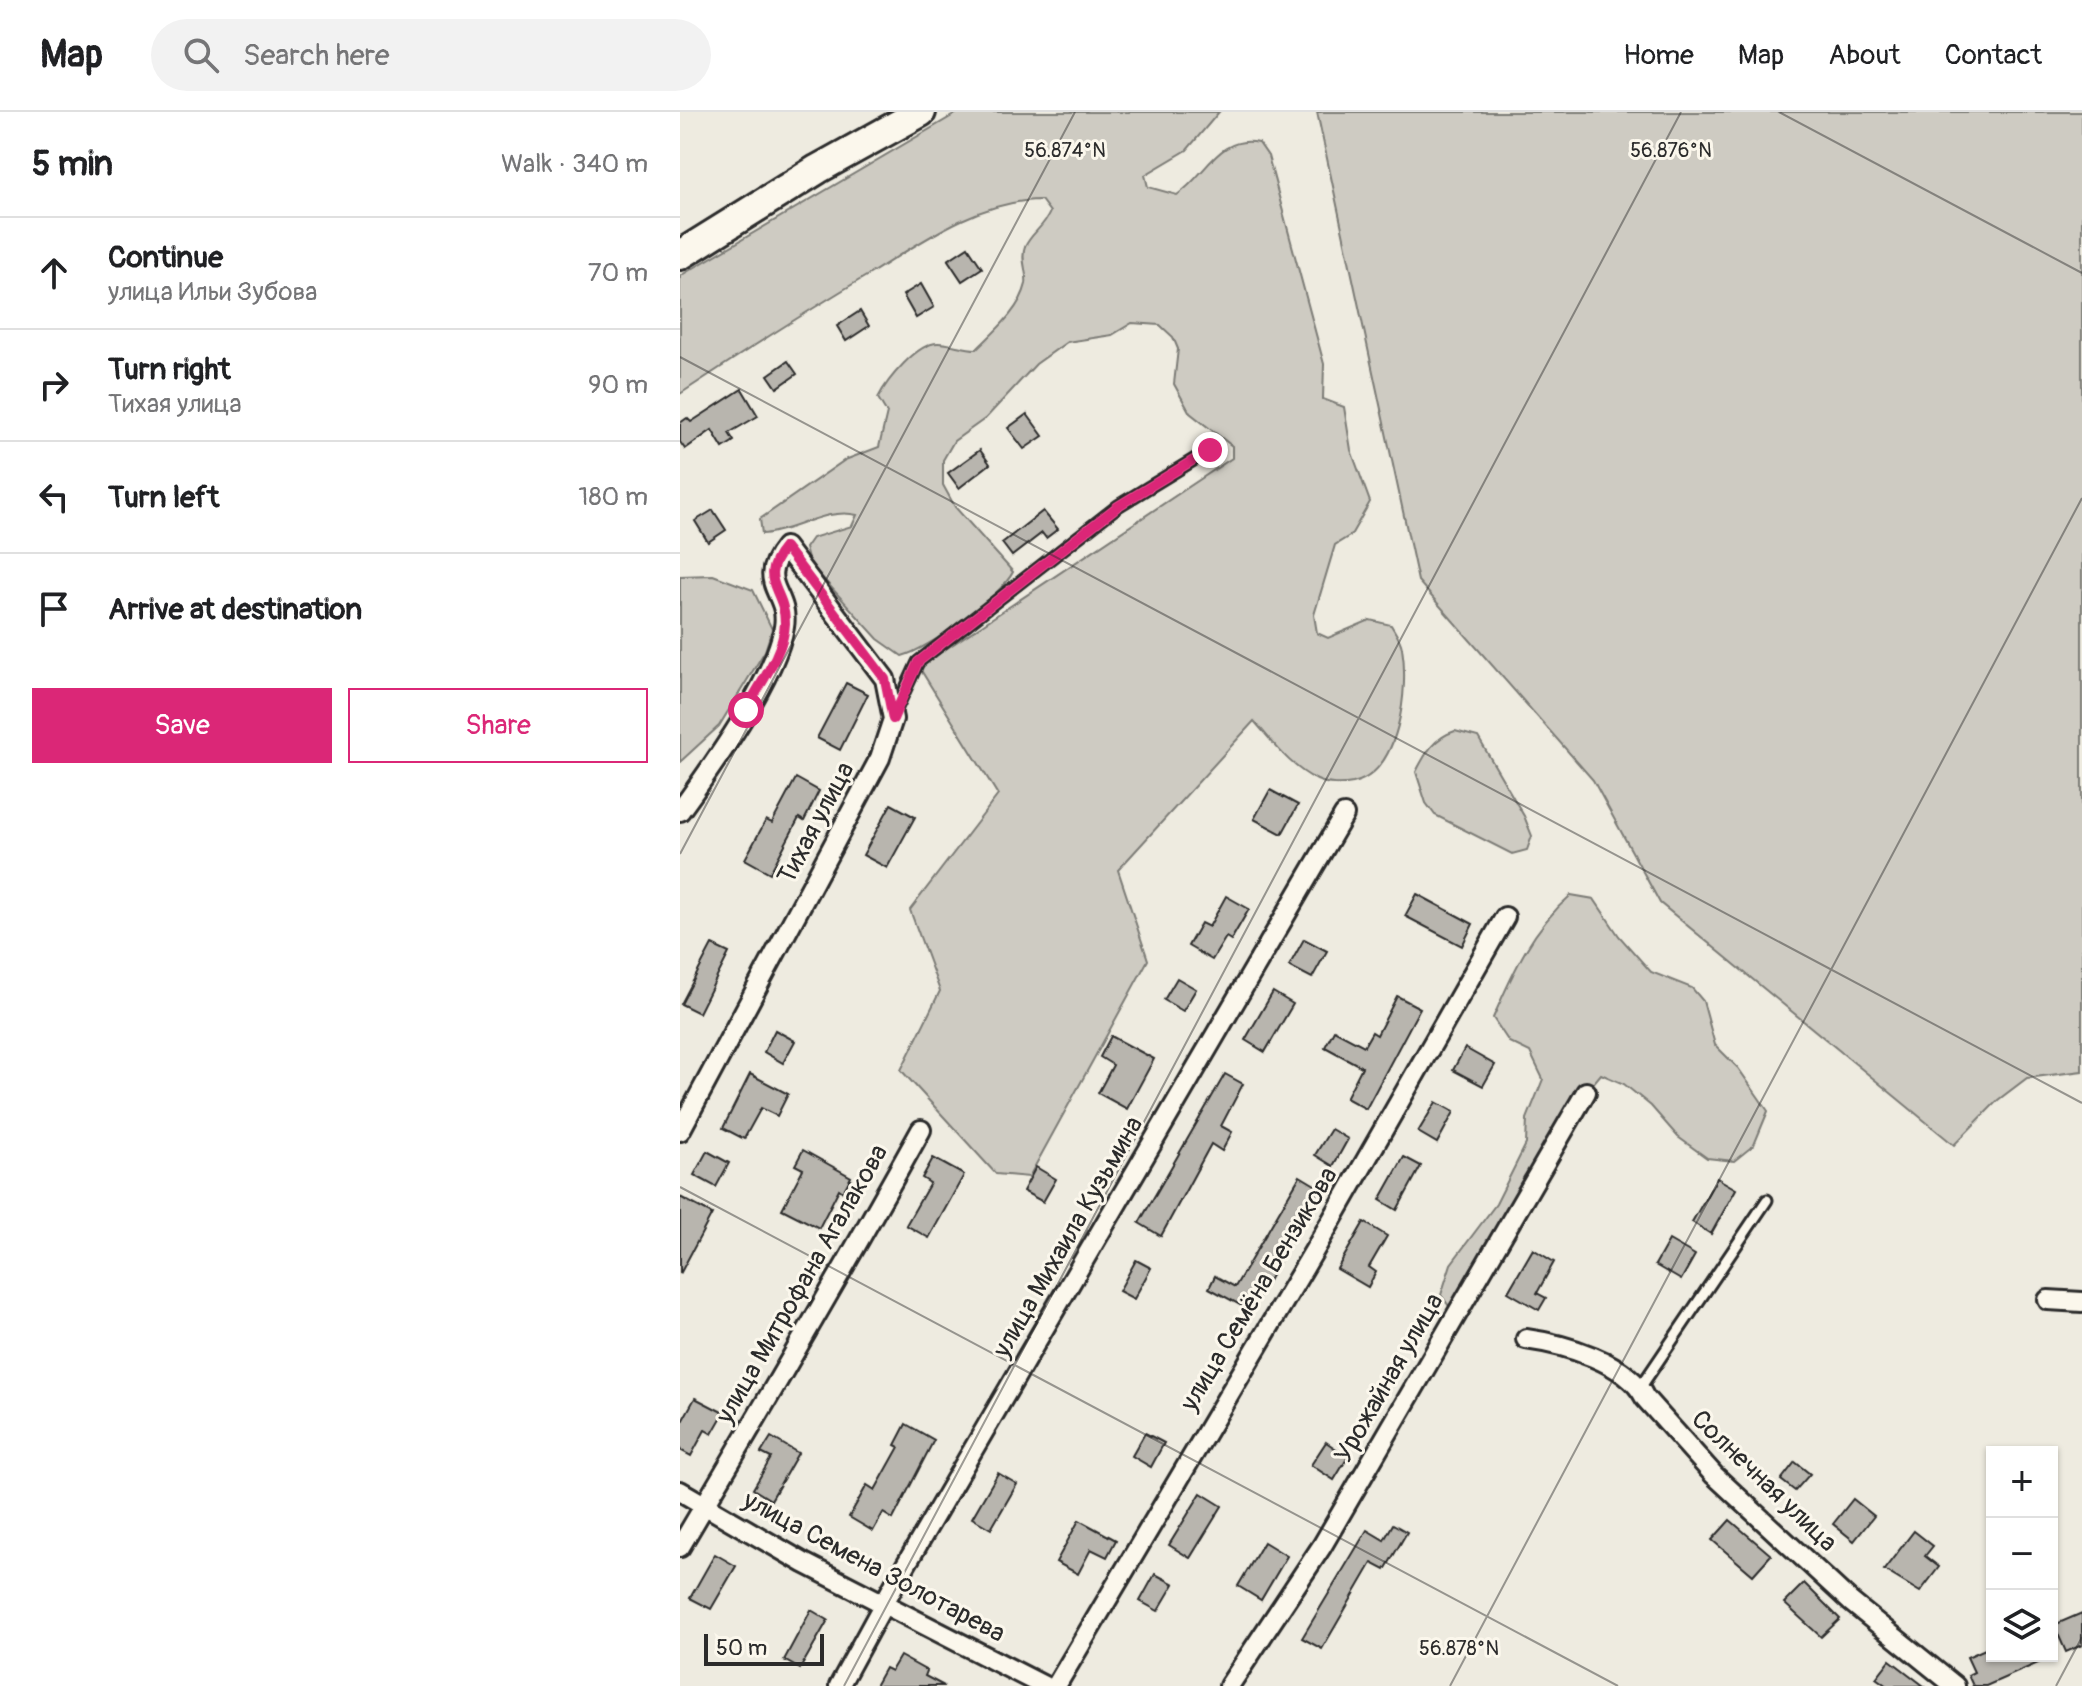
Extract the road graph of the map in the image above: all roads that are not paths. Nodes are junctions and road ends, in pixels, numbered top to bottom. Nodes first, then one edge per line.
1 (921, 112) edge
2 (680, 255) edge
3 (1210, 450) dead end
4 (893, 719) junction
5 (680, 811) edge
6 (1344, 815) dead end
7 (1505, 917) dead end
8 (1586, 1092) dead end
9 (921, 1130) dead end
10 (680, 1131) edge
11 (1767, 1200) dead end
12 (2048, 1300) dead end
13 (2082, 1302) edge
14 (1526, 1339) dead end
15 (1640, 1388) junction
16 (680, 1491) edge
17 (705, 1505) junction
18 (680, 1547) edge
19 (885, 1606) junction
20 (839, 1686) edge
21 (1044, 1686) edge
22 (1056, 1686) edge
23 (1229, 1686) edge
24 (1955, 1686) edge

1 - 2 main road
3 - 4 lane
4 - 5 street, Тихая улица
4 - 10 street, Тихая улица
6 - 19 street, улица Михаила Кузьмина
7 - 22 street, улица Семёна Бензикова
8 - 23 street, Урожайная улица
9 - 17 street, улица Митрофана Агалакова
11 - 15 lane
12 - 13 street
14 - 15 street, Солнечная улица
15 - 24 street, Солнечная улица
16 - 17 street, улица Семена Золотарева
17 - 18 street, улица Митрофана Агалакова
17 - 19 street, улица Семена Золотарева
19 - 20 street, улица Михаила Кузьмина
19 - 21 street, улица Семена Золотарева

